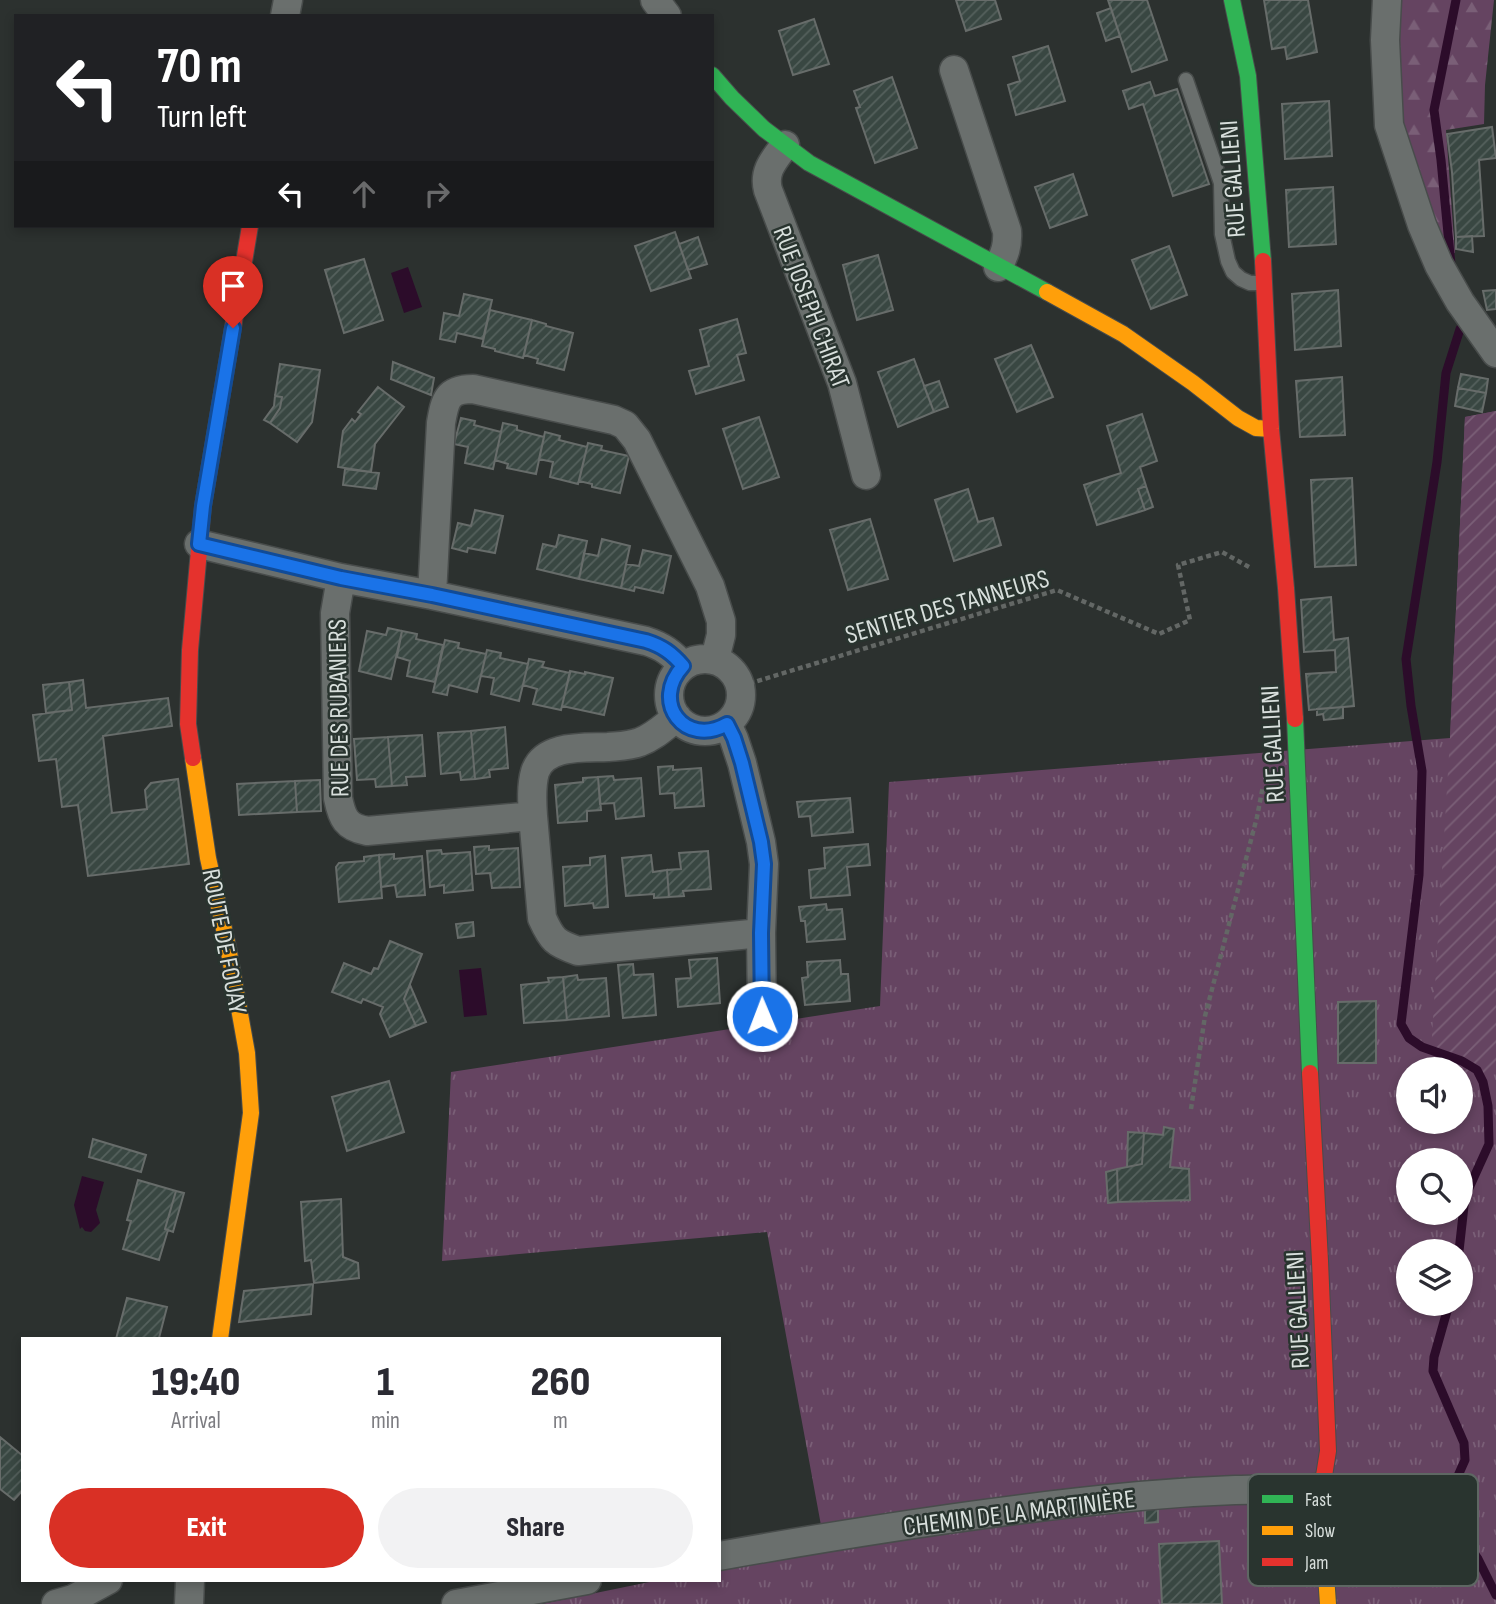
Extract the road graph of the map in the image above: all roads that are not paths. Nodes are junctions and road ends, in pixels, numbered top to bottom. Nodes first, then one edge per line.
1 (1233, 0) edge
2 (1387, 0) edge
3 (954, 70) dead end
4 (714, 77) edge
5 (1186, 80) dead end
6 (785, 145) junction
7 (250, 228) edge
8 (998, 267) junction
9 (1264, 283) junction
10 (1496, 354) edge
11 (1271, 429) junction
12 (866, 475) dead end
13 (199, 544) junction
14 (341, 578) junction
15 (432, 595) junction
16 (715, 659) junction
17 (683, 666) junction
18 (677, 717) junction
19 (727, 724) junction
20 (533, 816) junction
21 (761, 933) junction
22 (762, 1016) dead end
23 (220, 1337) edge
24 (1325, 1474) edge
25 (1248, 1490) edge
26 (721, 1556) edge
27 (104, 1582) edge
28 (190, 1582) edge
29 (576, 1582) edge
30 (1327, 1586) edge
31 (56, 1604) edge
32 (189, 1604) edge
33 (456, 1604) edge
34 (1328, 1604) edge

1 - 9 street, RUE GALLIENI
2 - 10 street
3 - 8 street
4 - 6 street
5 - 9 lane
6 - 8 street
6 - 12 street, RUE JOSEPH CHIRAT
7 - 13 street, ROUTE DE FOUAY
8 - 11 street
9 - 11 street, RUE GALLIENI
11 - 24 street, RUE GALLIENI
13 - 14 street
13 - 23 street, ROUTE DE FOUAY
14 - 15 street
14 - 20 street, RUE DES RUBANIERS
15 - 16 street
15 - 17 street
16 - 17 street
16 - 19 street
17 - 18 street
18 - 19 street
18 - 20 street
19 - 21 street
20 - 21 street
21 - 22 street
25 - 26 street, CHEMIN DE LA MARTINIÈRE
27 - 31 street
28 - 32 street
29 - 33 street
30 - 34 street, RUE GALLIENI

